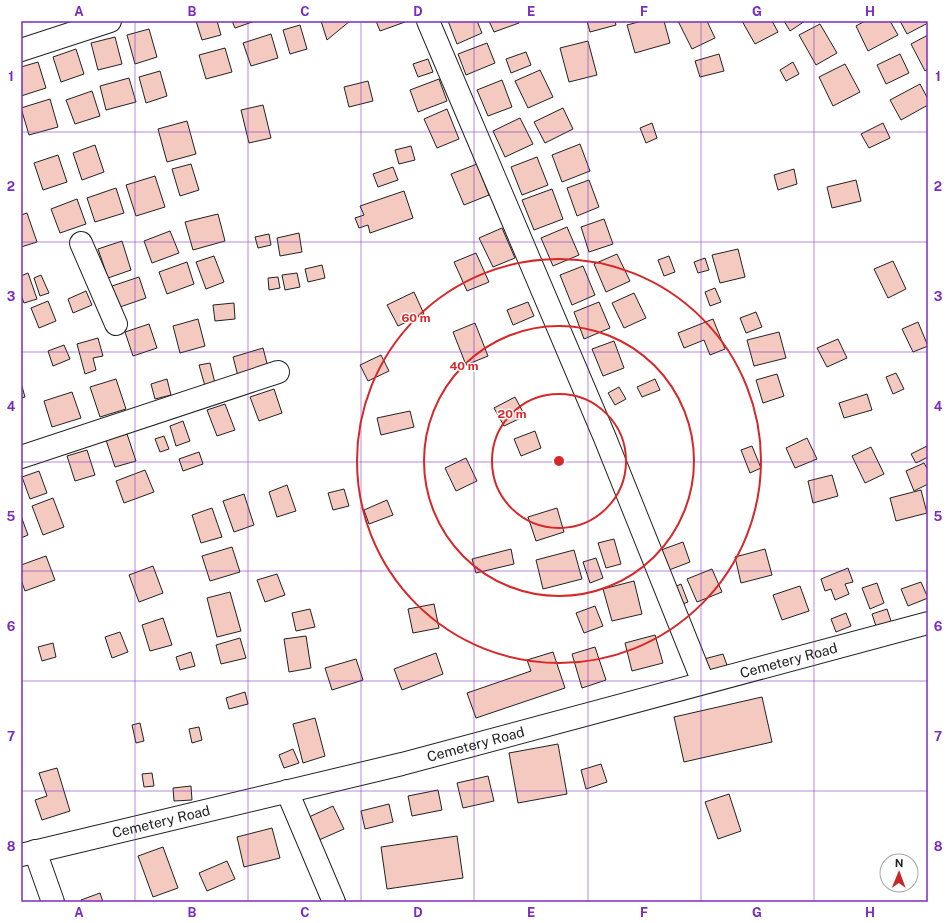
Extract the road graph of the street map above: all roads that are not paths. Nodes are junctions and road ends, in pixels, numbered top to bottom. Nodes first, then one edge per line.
1 (110, 21) edge
2 (428, 21) edge
3 (21, 50) edge
4 (81, 243) dead end
5 (116, 324) dead end
6 (278, 372) dead end
7 (21, 457) edge
8 (928, 623) edge
9 (703, 682) junction
10 (287, 791) junction
11 (28, 853) edge
12 (53, 902) edge
13 (334, 902) edge

1 - 3 street
2 - 9 street
4 - 5 street
6 - 7 street
8 - 9 street, Cemetery Road
9 - 10 street, Cemetery Road
10 - 11 street, Cemetery Road
10 - 13 street
11 - 12 street

